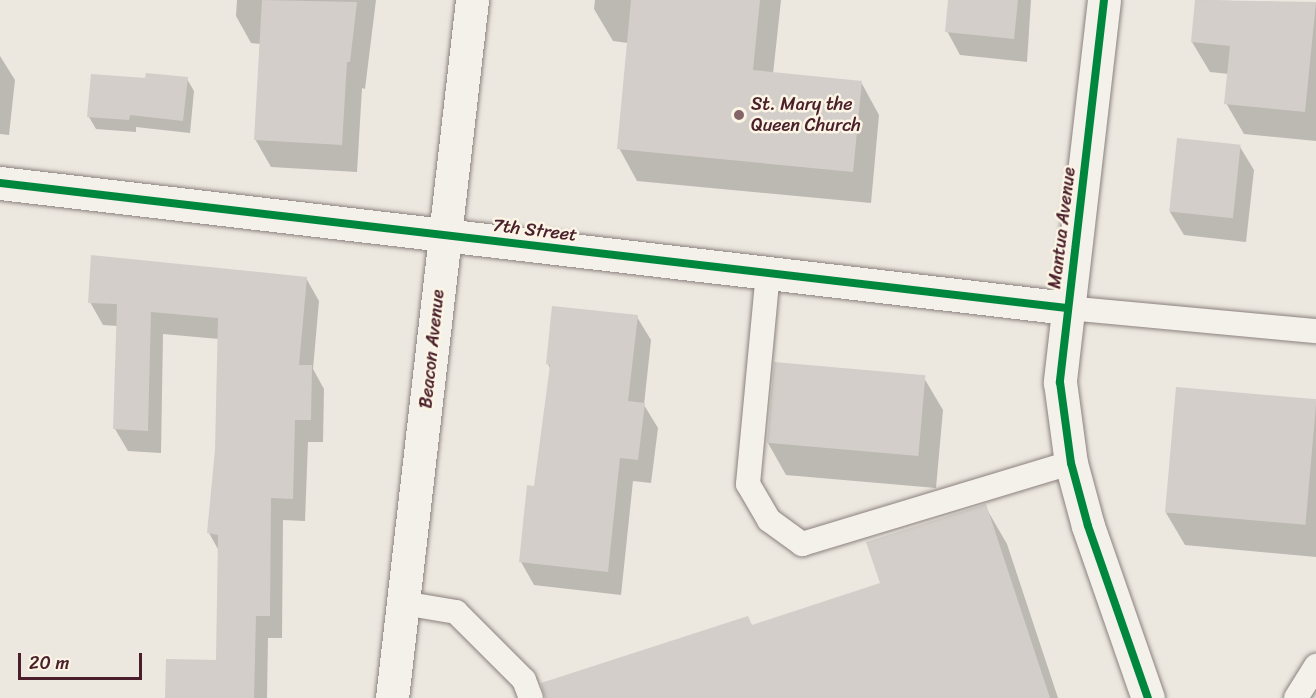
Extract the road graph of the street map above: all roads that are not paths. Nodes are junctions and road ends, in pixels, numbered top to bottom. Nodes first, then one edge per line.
1 (472, 0) edge
2 (1104, 0) edge
3 (0, 183) edge
4 (445, 235) junction
5 (768, 272) junction
6 (1067, 308) junction
7 (1316, 331) edge
8 (1071, 464) junction
9 (403, 603) junction
10 (1316, 666) edge
11 (392, 698) edge
12 (531, 698) edge
13 (1148, 698) edge
14 (1296, 698) edge

1 - 4 street, Beacon Avenue
2 - 6 street, Mantua Avenue
3 - 4 street, 7th Street
4 - 5 street, 7th Street
4 - 9 street, Beacon Avenue
5 - 6 street, 7th Street
5 - 8 lane
6 - 7 lane
6 - 8 street, Mantua Avenue
8 - 13 street, Mantua Avenue
9 - 11 street, Beacon Avenue
9 - 12 lane
10 - 14 lane

